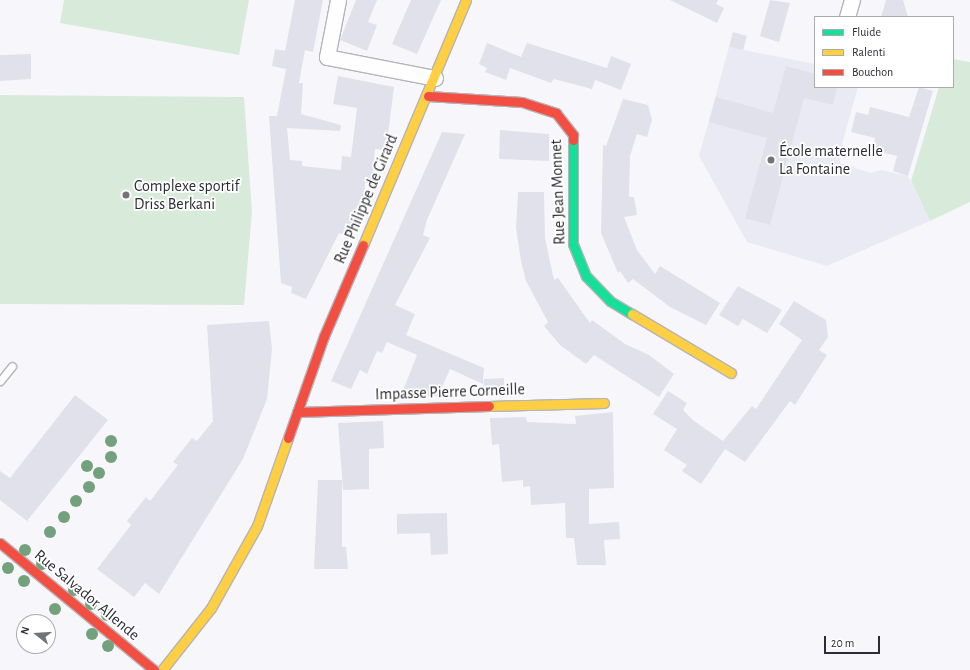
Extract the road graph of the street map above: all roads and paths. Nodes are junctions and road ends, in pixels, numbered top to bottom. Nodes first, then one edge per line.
1 (338, 0) edge
2 (466, 0) edge
3 (852, 0) edge
4 (847, 16) edge
5 (435, 78) junction
6 (428, 96) junction
7 (12, 366) dead end
8 (731, 373) dead end
9 (0, 382) edge
10 (604, 403) dead end
11 (297, 412) junction
12 (0, 543) edge
13 (154, 670) edge
14 (162, 670) edge

1 - 5 street
2 - 5 street, Rue Philippe de Girard
3 - 4 street
5 - 6 street, Rue Philippe de Girard
6 - 8 street, Rue Jean Monnet
6 - 11 street, Rue Philippe de Girard
7 - 9 lane
10 - 11 street, Impasse Pierre Corneille
11 - 14 street, Rue Philippe de Girard
12 - 13 street, Rue Salvador Allende

